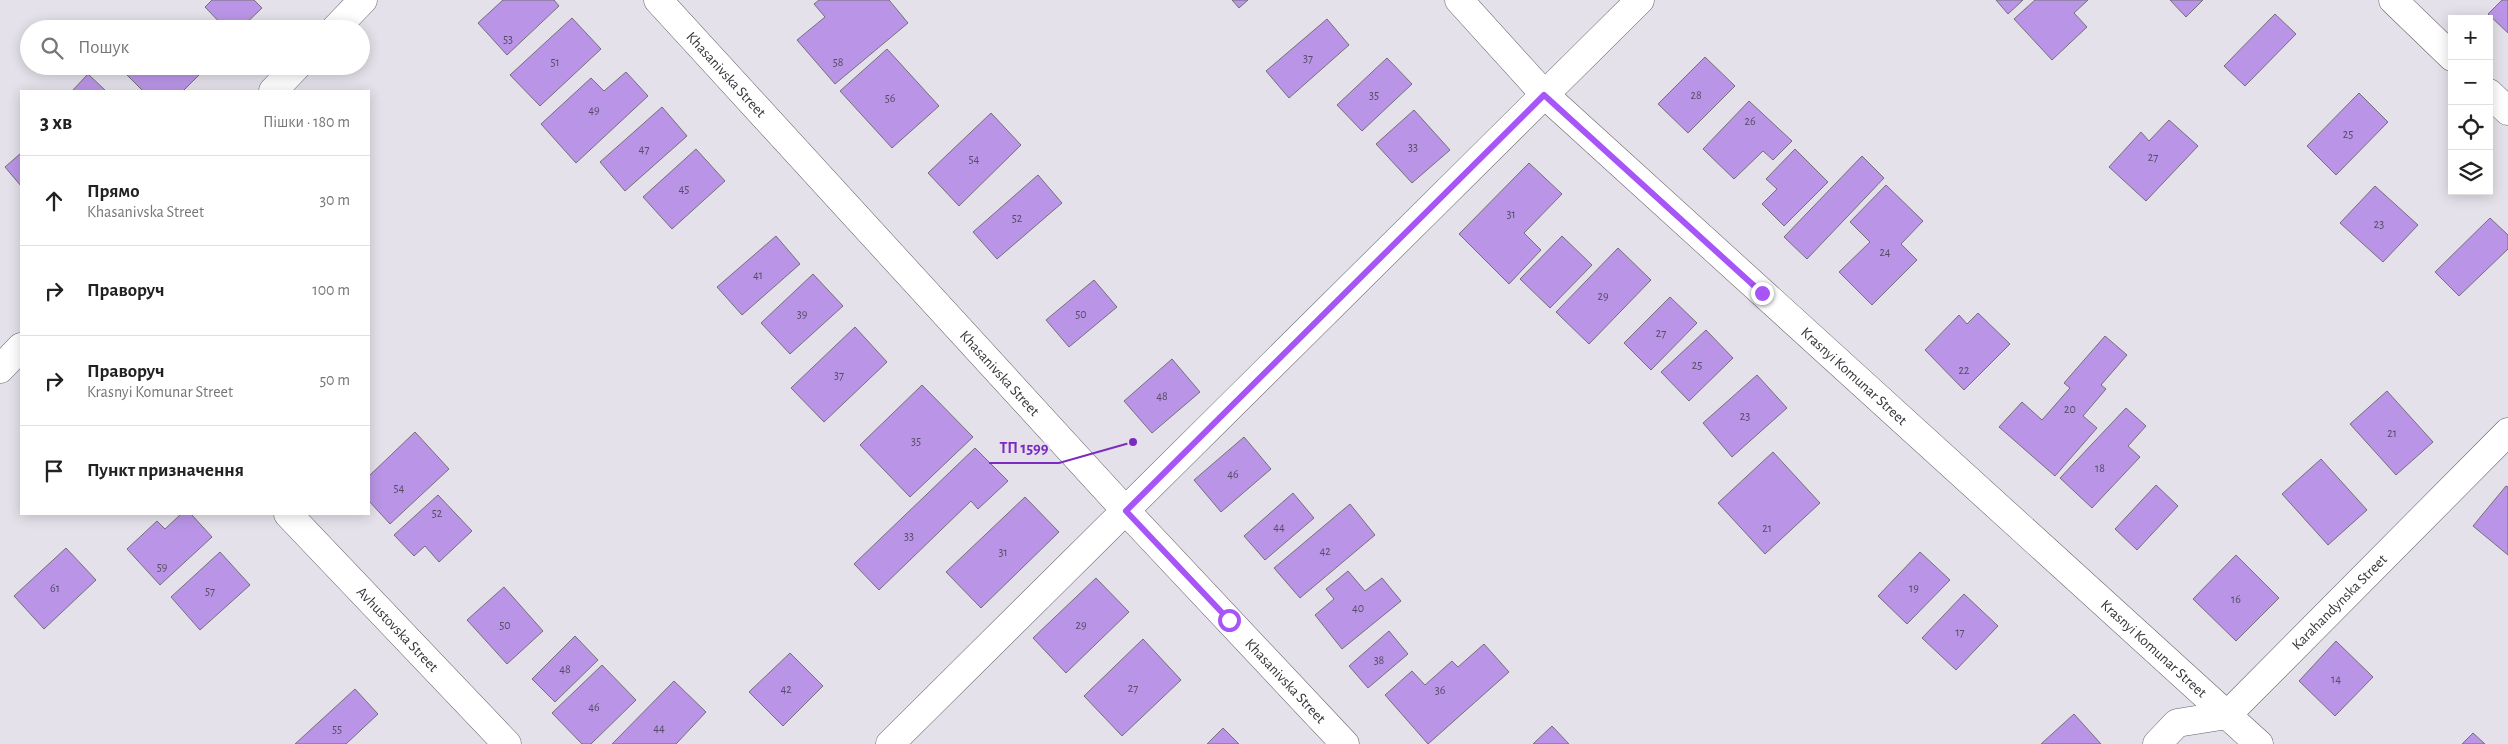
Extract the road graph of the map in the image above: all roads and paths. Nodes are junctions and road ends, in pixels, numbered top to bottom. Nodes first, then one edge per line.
1 (363, 0) edge
2 (658, 0) edge
3 (1459, 0) edge
4 (1640, 0) edge
5 (2393, 0) edge
6 (344, 20) edge
7 (2448, 53) edge
8 (289, 75) edge
9 (274, 90) edge
10 (1544, 95) junction
11 (2493, 97) edge
12 (2508, 111) edge
13 (20, 348) edge
14 (0, 369) edge
15 (2508, 432) edge
16 (1126, 511) junction
17 (289, 515) edge
18 (2227, 715) junction
19 (507, 744) edge
20 (890, 744) edge
21 (1345, 744) edge
22 (2157, 744) edge
23 (2258, 744) edge

1 - 6 street
2 - 16 street, Khasanivska Street
3 - 10 street, Krasnyi Komunar Street
4 - 10 street
5 - 7 street
8 - 9 street
10 - 16 street
10 - 18 street, Krasnyi Komunar Street
11 - 12 street
13 - 14 street
15 - 18 street, Karahandynska Street
16 - 20 street
16 - 21 street, Khasanivska Street
17 - 19 street, Avhustovska Street
18 - 22 street
18 - 23 street, Krasnyi Komunar Street

